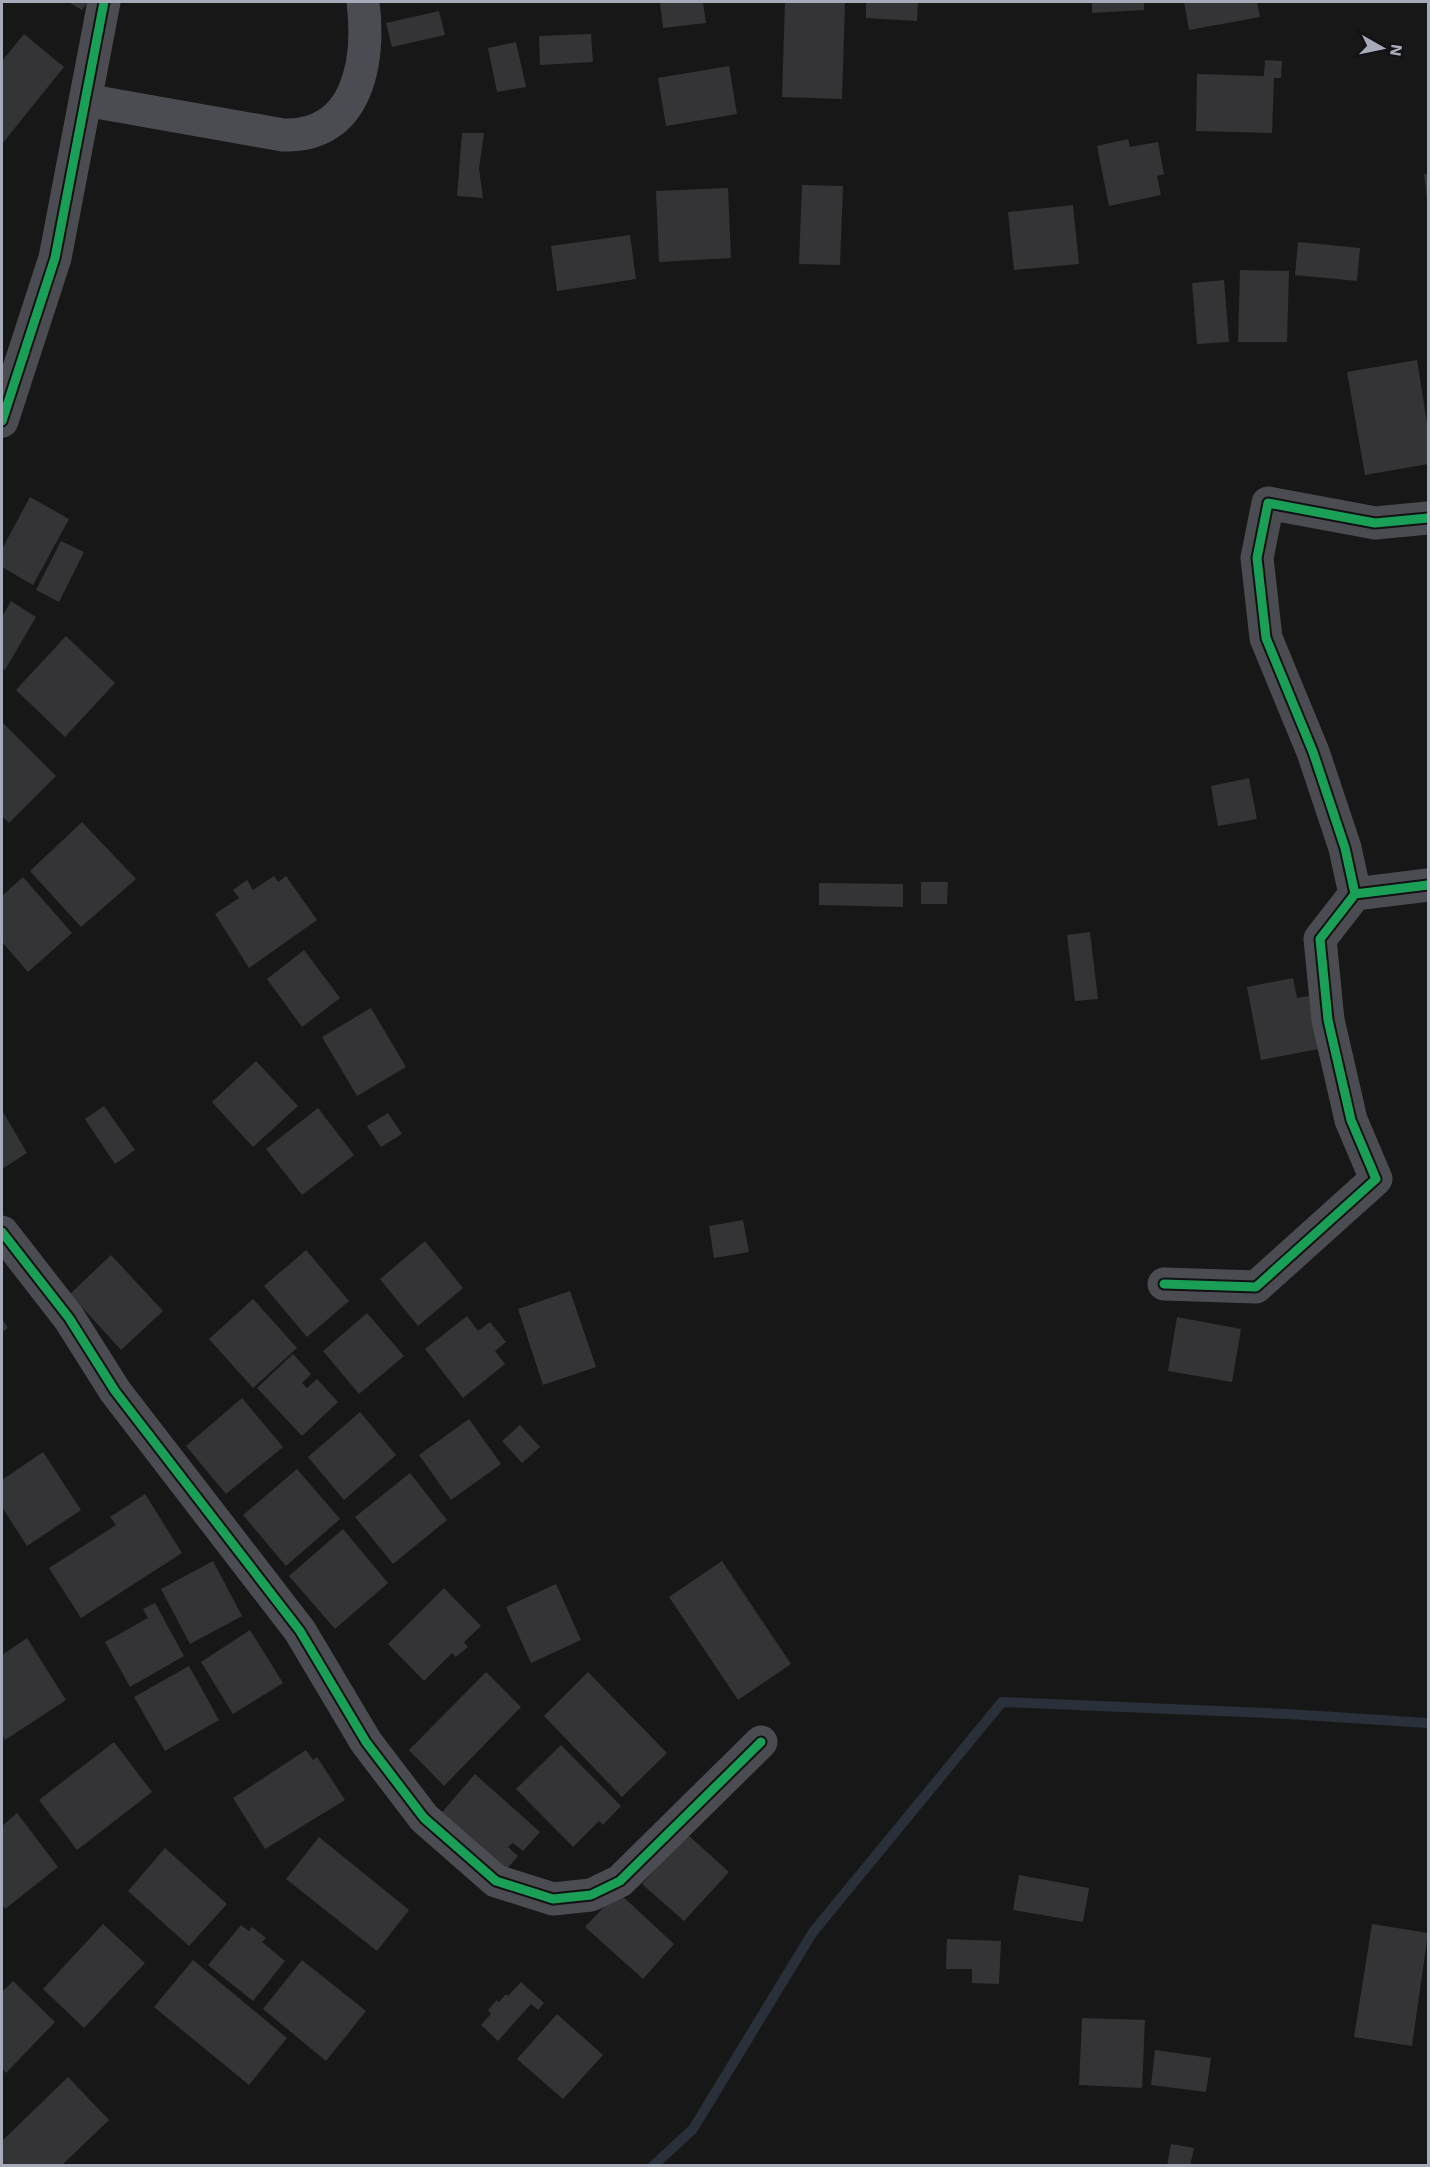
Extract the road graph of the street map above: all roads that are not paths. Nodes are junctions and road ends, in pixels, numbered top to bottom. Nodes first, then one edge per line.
1 (104, 2) edge
2 (363, 2) edge
3 (85, 100) junction
4 (2, 421) edge
5 (1428, 518) edge
6 (1428, 885) edge
7 (1355, 894) junction
8 (2, 1232) edge
9 (1164, 1284) dead end
10 (761, 1742) dead end

1 - 3 street
2 - 3 street
3 - 4 street
5 - 7 street
6 - 7 street
7 - 9 street
8 - 10 street

